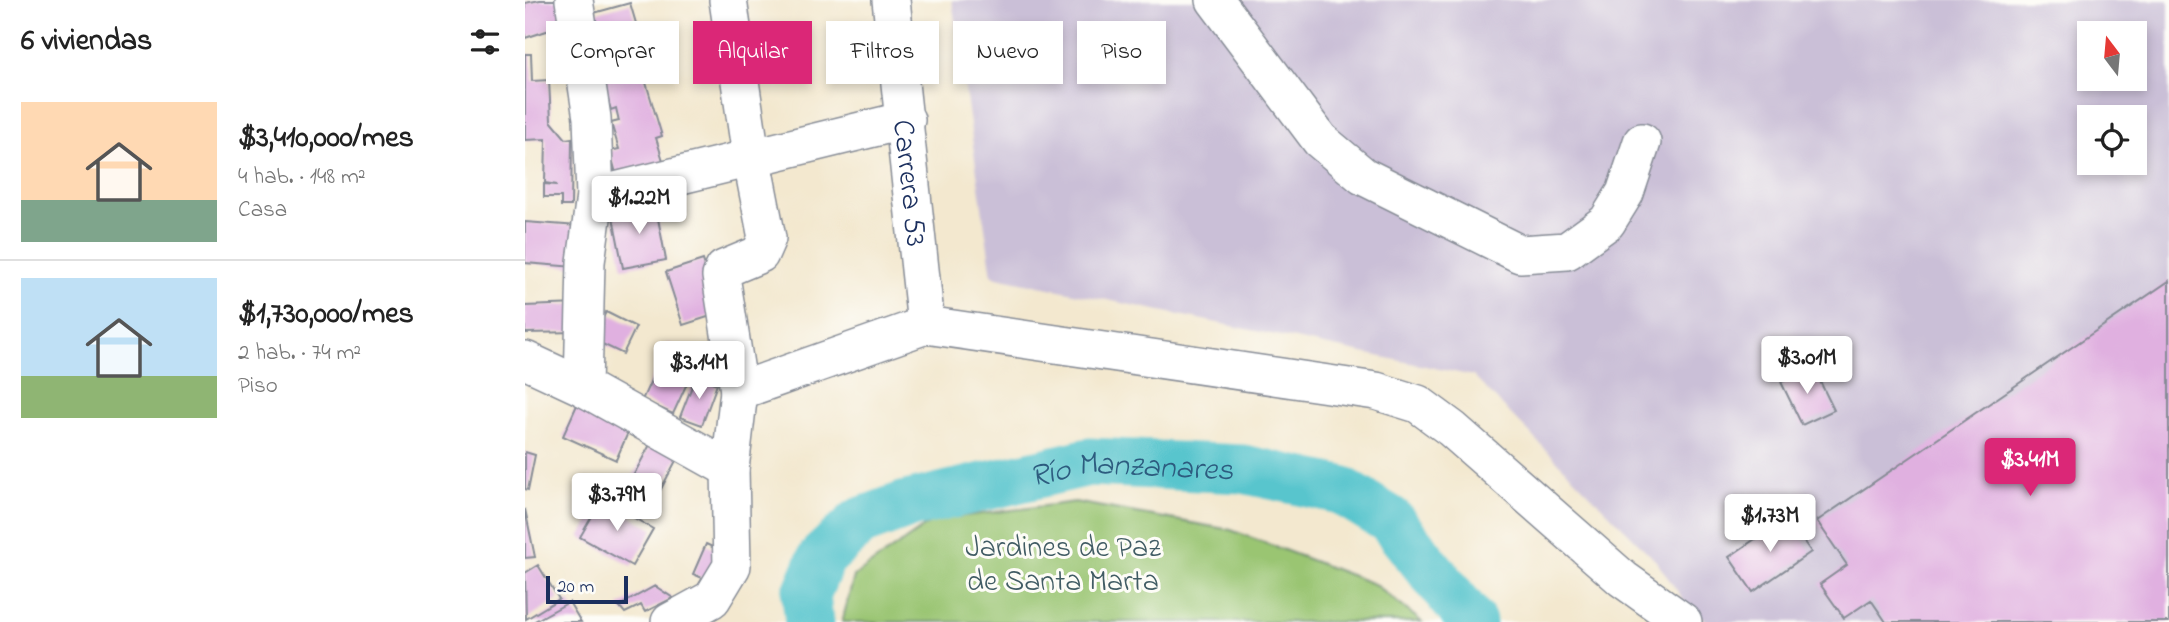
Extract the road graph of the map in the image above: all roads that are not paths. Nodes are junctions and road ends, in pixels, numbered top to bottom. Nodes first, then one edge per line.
1 (728, 0) edge
2 (891, 0) edge
3 (1215, 0) edge
4 (585, 3) edge
5 (906, 120) junction
6 (1642, 142) dead end
7 (751, 156) junction
8 (595, 196) junction
9 (926, 325) junction
10 (525, 360) edge
11 (583, 387) junction
12 (740, 391) junction
13 (730, 469) junction
14 (670, 622) edge
15 (1683, 622) edge

1 - 7 street
2 - 5 street, Carrera 53
3 - 6 street
4 - 8 street
5 - 7 street
5 - 9 street, Carrera 53
7 - 8 street
7 - 12 street
8 - 11 street
9 - 12 street
9 - 15 street
10 - 11 street
11 - 13 street
12 - 13 street
13 - 14 street

